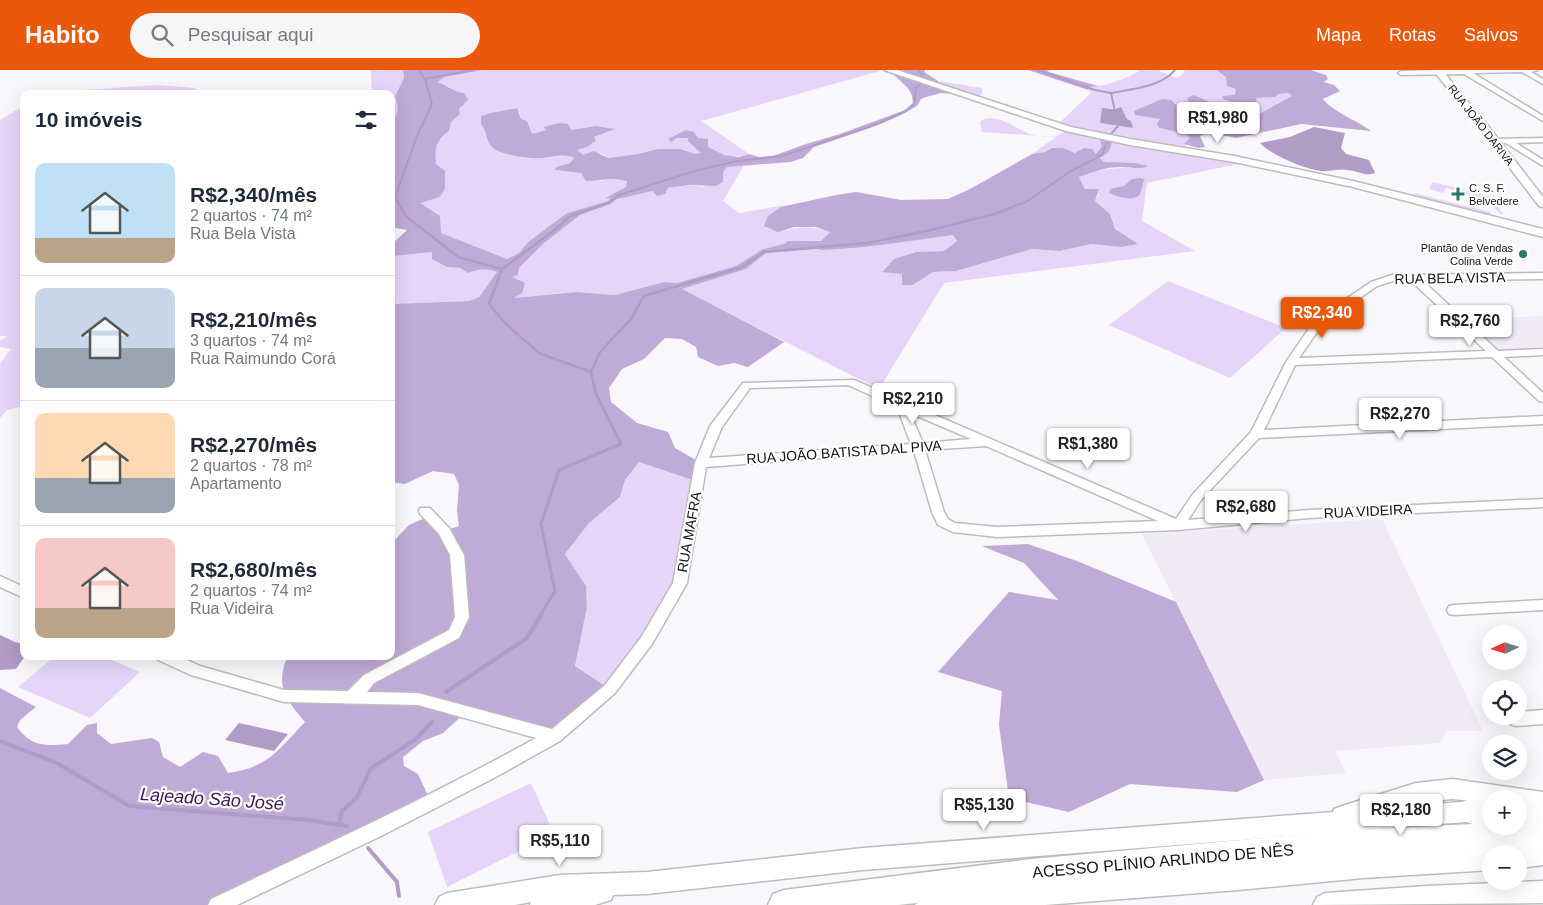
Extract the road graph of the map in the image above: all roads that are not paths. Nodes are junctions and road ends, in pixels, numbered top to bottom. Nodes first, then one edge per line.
1 (889, 70) edge
2 (1523, 70) edge
3 (1535, 70) edge
4 (1438, 71) edge
5 (1466, 72) junction
6 (1401, 73) dead end
7 (1543, 82) edge
8 (1543, 119) edge
9 (1543, 140) edge
10 (1493, 141) junction
11 (1508, 141) junction
12 (1543, 164) edge
13 (1543, 204) edge
14 (1543, 234) edge
15 (1543, 276) edge
16 (1413, 277) junction
17 (1543, 352) edge
18 (1496, 354) junction
19 (1291, 362) junction
20 (1543, 400) edge
21 (902, 406) junction
22 (1543, 420) edge
23 (1256, 434) junction
24 (987, 442) junction
25 (918, 446) junction
26 (701, 463) junction
27 (1543, 502) edge
28 (425, 511) dead end
29 (1178, 525) junction
30 (0, 582) edge
31 (20, 590) edge
32 (1543, 604) edge
33 (1454, 610) dead end
34 (172, 660) edge
35 (351, 698) junction
36 (1543, 717) edge
37 (1527, 718) edge
38 (554, 736) junction
39 (1416, 793) junction
40 (1543, 804) edge
41 (1527, 807) edge
42 (1482, 811) edge
43 (1482, 812) edge
44 (1527, 818) edge
45 (1543, 818) edge
46 (1326, 822) junction
47 (1543, 834) edge
48 (1543, 851) edge
49 (1527, 853) edge
50 (1482, 857) edge
51 (647, 883) junction
52 (1543, 892) edge
53 (217, 905) edge
54 (447, 905) edge
55 (542, 905) edge
56 (784, 905) edge
57 (931, 905) edge
58 (1325, 905) edge

1 - 14 street
2 - 3 street
2 - 5 street
2 - 7 street
4 - 5 street
4 - 6 street
4 - 10 street, RUA JOÃO DARIVA
5 - 8 street
9 - 11 street
10 - 11 street
10 - 13 street, RUA JOÃO DARIVA
11 - 12 street
15 - 16 street, RUA BELA VISTA
16 - 18 street
16 - 19 street, RUA BELA VISTA
17 - 18 street
18 - 19 street
18 - 20 street
19 - 23 street, RUA BELA VISTA
21 - 24 street
21 - 25 street
21 - 26 street, RUA MAFRA
22 - 23 street
23 - 29 street, RUA BELA VISTA
24 - 25 street, RUA JOÃO BATISTA DAL PIVA
24 - 29 street
25 - 26 street, RUA JOÃO BATISTA DAL PIVA
25 - 29 street, RUA VIDEIRA
26 - 38 street, RUA MAFRA
27 - 29 street, RUA VIDEIRA
28 - 35 street
30 - 31 street
32 - 33 street
34 - 35 street
35 - 38 street
36 - 37 street
38 - 53 street, RUA MAFRA
39 - 40 main road
39 - 42 street
39 - 46 main road
40 - 41 street
43 - 46 street
44 - 45 highway
46 - 51 street
47 - 56 highway, ACESSO PLÍNIO ARLINDO DE NÊS
48 - 49 highway
50 - 57 highway, ACESSO PLÍNIO ARLINDO DE NÊS
51 - 54 main road
51 - 55 street
52 - 58 main road

